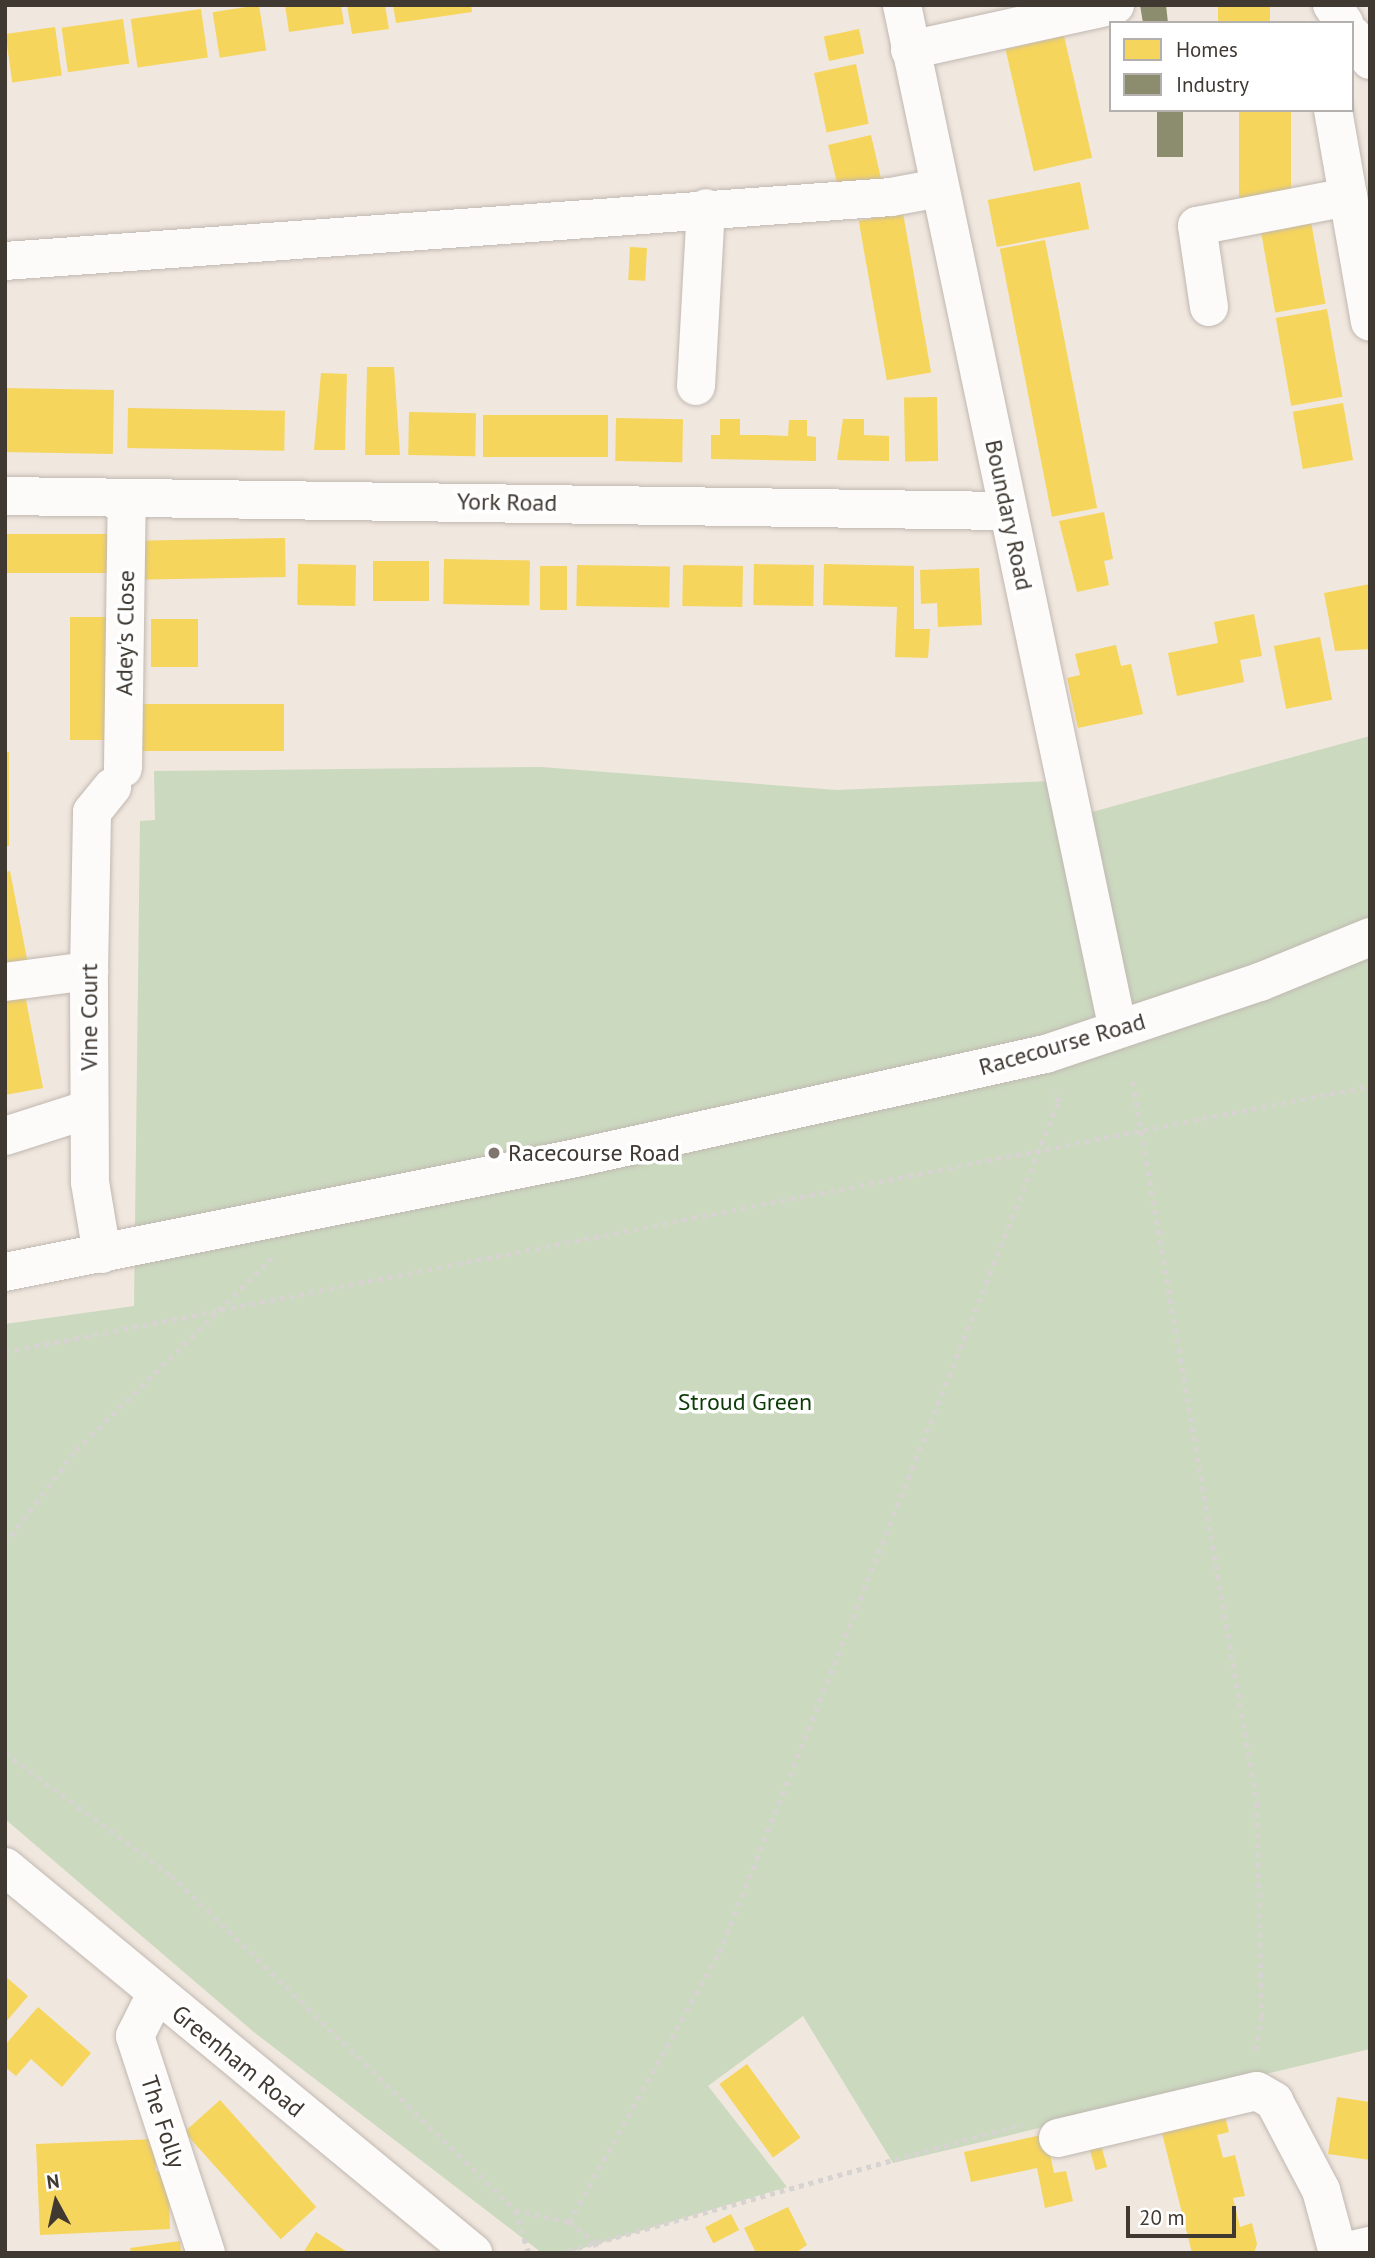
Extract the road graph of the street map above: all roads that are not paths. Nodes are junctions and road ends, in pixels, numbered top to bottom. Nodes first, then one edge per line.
1 (902, 5) edge
2 (1115, 5) edge
3 (1332, 5) edge
4 (1343, 21) edge
5 (1354, 38) edge
6 (911, 50) junction
7 (1370, 61) edge
8 (1354, 76) edge
9 (1333, 112) edge
10 (939, 188) junction
11 (1348, 197) junction
12 (705, 208) junction
13 (5, 261) edge
14 (1209, 307) dead end
15 (1370, 322) edge
16 (696, 386) dead end
17 (5, 496) edge
18 (127, 498) junction
19 (1008, 511) junction
20 (118, 777) joint
21 (1370, 937) edge
22 (89, 971) junction
23 (5, 982) edge
24 (1117, 1025) junction
25 (89, 1110) junction
26 (5, 1136) edge
27 (102, 1254) junction
28 (5, 1272) edge
29 (5, 1867) edge
30 (156, 1994) junction
31 (1043, 2130) road end
32 (1370, 2246) edge
33 (206, 2253) edge
34 (473, 2253) edge
35 (1338, 2253) edge

1 - 6 street, Boundary Road
2 - 6 street
3 - 4 street
5 - 7 street
6 - 10 street, Boundary Road
7 - 8 street
9 - 11 street
10 - 12 street
10 - 19 street, Boundary Road
11 - 14 street
11 - 15 street
12 - 13 street
12 - 16 street
17 - 18 street, York Road
18 - 19 street, York Road
18 - 20 street, Adey's Close
19 - 24 street, Boundary Road
20 - 22 street, Vine Court
21 - 24 street, Racecourse Road
22 - 23 street
22 - 25 street, Vine Court
24 - 27 street, Racecourse Road
25 - 26 street
25 - 27 street, Vine Court
27 - 28 street, Racecourse Road
29 - 30 street, Greenham Road
30 - 33 street, The Folly
30 - 34 street, Greenham Road
31 - 35 street
32 - 35 street

